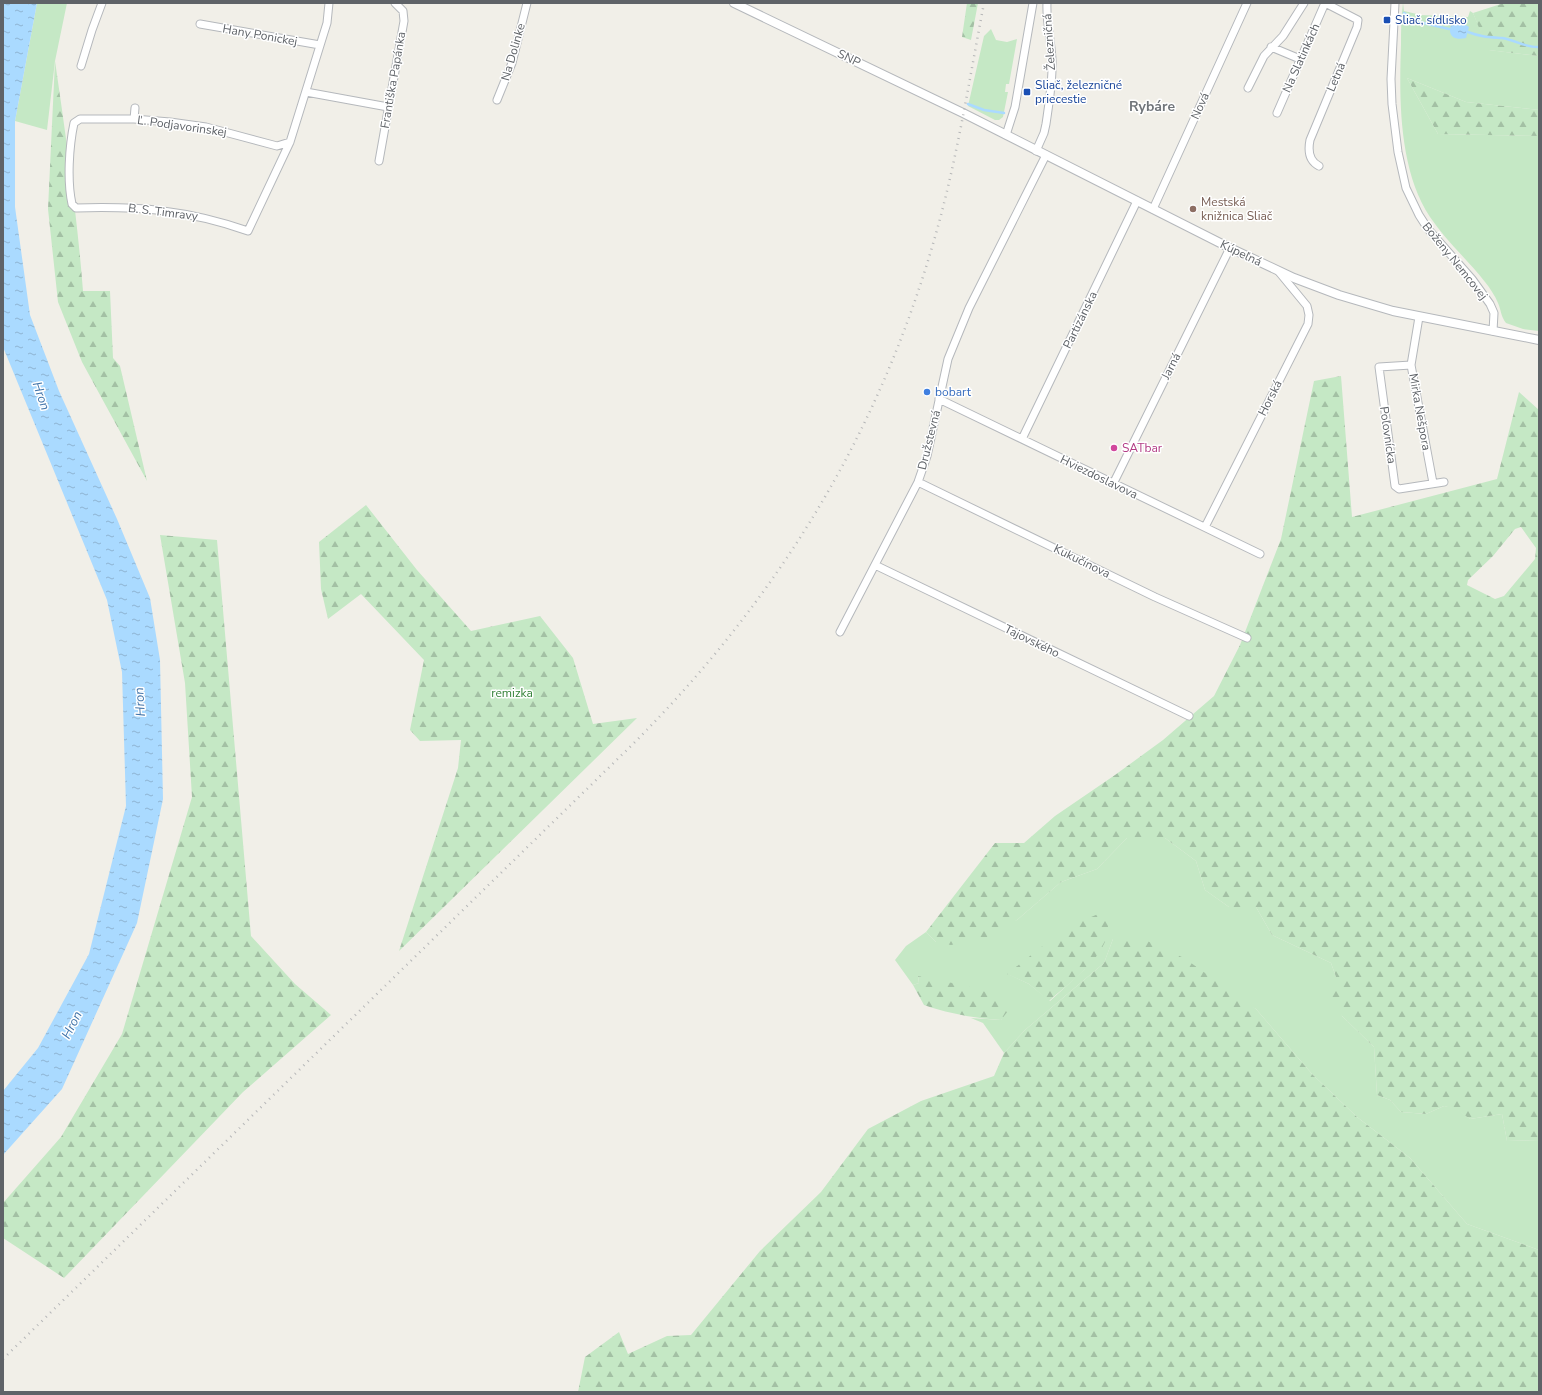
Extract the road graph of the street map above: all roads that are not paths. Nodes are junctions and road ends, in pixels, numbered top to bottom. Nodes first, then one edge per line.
1 (102, 3) edge
2 (329, 3) edge
3 (395, 3) edge
4 (527, 3) edge
5 (734, 3) edge
6 (1033, 3) edge
7 (1047, 3) edge
8 (1247, 3) edge
9 (1304, 3) edge
10 (1325, 3) edge
11 (1395, 3) edge
12 (200, 24) dead end
13 (320, 45) junction
14 (1272, 47) junction
15 (1300, 59) junction
16 (81, 66) dead end
17 (1248, 88) dead end
18 (306, 92) junction
19 (497, 100) dead end
20 (388, 107) junction
21 (135, 108) dead end
22 (963, 113) joint
23 (1276, 113) dead end
24 (134, 119) junction
25 (1006, 135) junction
26 (290, 142) junction
27 (1036, 150) junction
28 (1046, 156) junction
29 (379, 160) dead end
30 (1319, 166) dead end
31 (1137, 202) junction
32 (76, 208) joint
33 (1153, 210) junction
34 (1230, 248) junction
35 (1279, 272) junction
36 (1419, 316) junction
37 (1493, 331) junction
38 (1539, 340) edge
39 (1411, 365) junction
40 (939, 399) junction
41 (1022, 439) junction
42 (918, 482) junction
43 (1444, 482) dead end
44 (1433, 483) junction
45 (1113, 484) junction
46 (1205, 528) junction
47 (1260, 554) dead end
48 (875, 565) junction
49 (840, 632) dead end
50 (1247, 638) dead end
51 (1189, 716) dead end

1 - 16 street
2 - 13 street
3 - 20 street, Františka Papánka
4 - 19 street, Na Dolinke
5 - 22 street, SNP
6 - 25 street, Železničná
7 - 27 street, Železničná
8 - 33 street, Nová
9 - 14 street
10 - 15 street, Na Slatinkách
10 - 30 street, Letná
11 - 37 street, Boženy Nemcovej
12 - 13 street, Hany Ponickej
13 - 18 street
14 - 15 street
14 - 17 street
15 - 23 street, Na Slatinkách
18 - 20 street
18 - 26 street
20 - 29 street, Františka Papánka
21 - 24 street
22 - 25 street, Kúpeľná
24 - 26 street, Ľ. Podjavorinskej
24 - 32 street, Ľ. Podjavorinskej
25 - 27 street, Kúpeľná
26 - 32 street, B. S. Timravy
27 - 28 street, Kúpeľná
28 - 31 street, Kúpeľná
28 - 40 street, Družstevná
31 - 33 street, Kúpeľná
31 - 41 street, Partizánska
33 - 34 street, Kúpeľná
34 - 35 street, Kúpeľná
34 - 45 street, Jarná
35 - 36 street, Kúpeľná
35 - 46 street, Horská
36 - 37 street, Kúpeľná
36 - 39 street, Mirka Nešpora
37 - 38 street, Kúpeľná
39 - 44 street, Mirka Nešpora
39 - 44 street, Poľovnícka
40 - 41 street, Hviezdoslavova
40 - 42 street, Družstevná
41 - 45 street, Hviezdoslavova
42 - 48 street, Družstevná
42 - 50 street, Kukučínova
43 - 44 street, Poľovnícka
45 - 46 street, Hviezdoslavova
46 - 47 street, Hviezdoslavova
48 - 49 street, Družstevná
48 - 51 street, Tajovského

